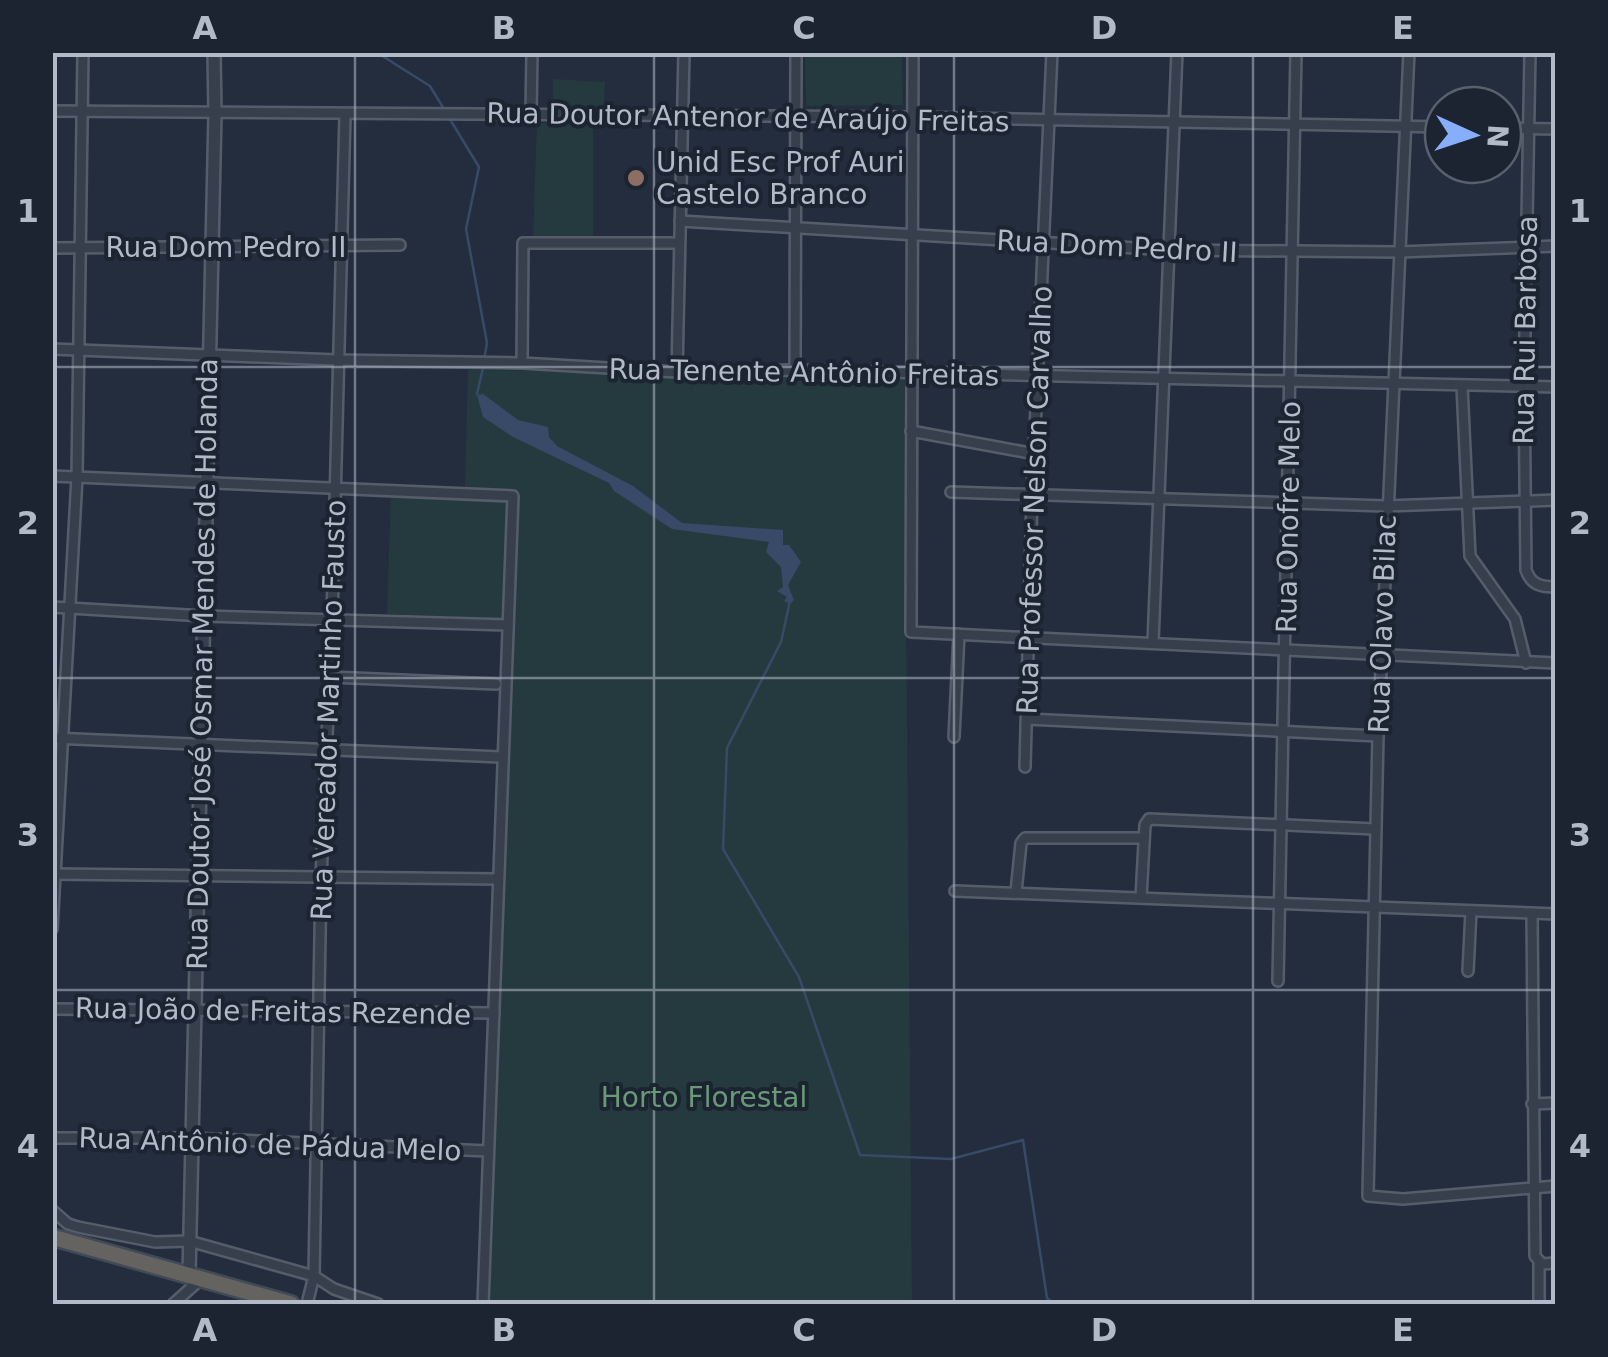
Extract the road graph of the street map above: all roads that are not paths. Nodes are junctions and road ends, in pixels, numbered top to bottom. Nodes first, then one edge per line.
1 (84, 52) edge
2 (214, 52) edge
3 (532, 52) edge
4 (684, 52) edge
5 (796, 52) edge
6 (913, 52) edge
7 (1052, 52) edge
8 (1177, 52) edge
9 (1296, 52) edge
10 (1409, 52) edge
11 (1530, 52) edge
12 (83, 110) junction
13 (52, 111) edge
14 (215, 114) junction
15 (531, 114) junction
16 (344, 115) junction
17 (682, 115) junction
18 (911, 117) junction
19 (795, 118) junction
20 (1050, 121) junction
21 (1175, 122) junction
22 (1295, 124) junction
23 (1404, 127) junction
24 (1423, 127) edge
25 (1523, 128) edge
26 (1529, 128) junction
27 (1556, 129) edge
28 (680, 221) junction
29 (795, 227) junction
30 (911, 234) junction
31 (679, 242) junction
32 (1044, 244) junction
33 (400, 245) dead end
34 (1526, 246) junction
35 (1556, 246) edge
36 (212, 247) junction
37 (52, 248) edge
38 (81, 248) junction
39 (340, 248) junction
40 (1170, 250) junction
41 (1293, 252) junction
42 (1400, 252) junction
43 (52, 348) edge
44 (80, 350) junction
45 (209, 356) junction
46 (337, 360) junction
47 (522, 363) junction
48 (794, 370) junction
49 (677, 372) junction
50 (910, 373) junction
51 (1038, 378) junction
52 (1164, 379) junction
53 (1291, 380) junction
54 (1392, 385) junction
55 (1462, 386) junction
56 (1524, 387) junction
57 (1556, 387) edge
58 (910, 431) junction
59 (1035, 454) junction
60 (52, 476) edge
61 (77, 476) junction
62 (206, 483) junction
63 (336, 486) junction
64 (950, 492) dead end
65 (1032, 496) junction
66 (1157, 496) junction
67 (1523, 500) junction
68 (1556, 500) edge
69 (1288, 501) junction
70 (1466, 503) junction
71 (1386, 506) junction
72 (1556, 586) edge
73 (52, 607) edge
74 (68, 608) junction
75 (204, 616) junction
76 (332, 619) junction
77 (508, 625) junction
78 (959, 634) junction
79 (1027, 638) junction
80 (1153, 642) junction
81 (1285, 649) junction
82 (1382, 656) junction
83 (1526, 663) junction
84 (1556, 663) edge
85 (330, 677) junction
86 (496, 684) dead end
87 (1026, 719) junction
88 (1283, 732) junction
89 (1378, 736) junction
90 (954, 737) dead end
91 (57, 738) edge
92 (200, 745) junction
93 (327, 750) junction
94 (502, 757) junction
95 (1024, 767) dead end
96 (1282, 823) junction
97 (1375, 829) junction
98 (1144, 838) junction
99 (54, 874) edge
100 (196, 877) junction
101 (322, 879) junction
102 (498, 879) junction
103 (954, 891) dead end
104 (1016, 892) junction
105 (1141, 898) junction
106 (1279, 904) junction
107 (1373, 909) junction
108 (1471, 911) junction
109 (1532, 914) junction
110 (1556, 914) edge
111 (52, 928) edge
112 (1468, 971) dead end
113 (1278, 981) dead end
114 (194, 1008) junction
115 (52, 1009) edge
116 (320, 1011) junction
117 (494, 1013) junction
118 (1556, 1103) edge
119 (1532, 1104) junction
120 (52, 1138) edge
121 (191, 1138) junction
122 (318, 1142) junction
123 (488, 1150) junction
124 (1556, 1186) edge
125 (1533, 1188) junction
126 (52, 1210) edge
127 (52, 1237) edge
128 (190, 1241) junction
129 (1537, 1260) junction
130 (1556, 1263) edge
131 (314, 1276) junction
132 (195, 1277) junction
133 (174, 1304) edge
134 (291, 1304) edge
135 (307, 1304) edge
136 (378, 1304) edge
137 (483, 1304) edge
138 (1538, 1304) edge

1 - 12 street
2 - 14 street, Rua Doutor José Osmar Mendes de Holanda
3 - 15 street
4 - 17 street
5 - 19 street
6 - 18 street
7 - 20 street, Rua Professor Nelson Carvalho
8 - 21 street
9 - 22 street, Rua Onofre Melo
10 - 23 street, Rua Olavo Bilac
11 - 26 street, Rua Rui Barbosa
12 - 13 street, Rua Doutor Antenor de Araújo Freitas
12 - 14 street, Rua Doutor Antenor de Araújo Freitas
12 - 38 street
14 - 16 street, Rua Doutor Antenor de Araújo Freitas
14 - 36 street, Rua Doutor José Osmar Mendes de Holanda
15 - 16 street, Rua Doutor Antenor de Araújo Freitas
15 - 17 street, Rua Doutor Antenor de Araújo Freitas
16 - 39 street, Rua Vereador Martinho Fausto
17 - 19 street, Rua Doutor Antenor de Araújo Freitas
17 - 28 street
18 - 19 street, Rua Doutor Antenor de Araújo Freitas
18 - 20 street, Rua Doutor Antenor de Araújo Freitas
18 - 30 street
19 - 29 street
20 - 21 street, Rua Doutor Antenor de Araújo Freitas
20 - 32 street, Rua Professor Nelson Carvalho
21 - 22 street, Rua Doutor Antenor de Araújo Freitas
21 - 40 street
22 - 23 street, Rua Doutor Antenor de Araújo Freitas
22 - 41 street, Rua Onofre Melo
23 - 24 street, Rua Doutor Antenor de Araújo Freitas
23 - 42 street, Rua Olavo Bilac
25 - 26 street
26 - 27 street
26 - 34 street, Rua Rui Barbosa
28 - 29 street, Rua Dom Pedro II
28 - 31 street
29 - 30 street, Rua Dom Pedro II
29 - 48 street
30 - 32 street, Rua Dom Pedro II
30 - 50 street
31 - 47 street
31 - 49 street
32 - 40 street, Rua Dom Pedro II
32 - 51 street, Rua Professor Nelson Carvalho
33 - 39 street, Rua Dom Pedro II
34 - 35 street, Rua Dom Pedro II
34 - 42 street, Rua Dom Pedro II
34 - 56 street, Rua Rui Barbosa
36 - 38 street, Rua Dom Pedro II
36 - 39 street, Rua Dom Pedro II
36 - 45 street, Rua Doutor José Osmar Mendes de Holanda
37 - 38 street, Rua Dom Pedro II
38 - 44 street
39 - 46 street, Rua Vereador Martinho Fausto
40 - 41 street, Rua Dom Pedro II
40 - 52 street
41 - 42 street, Rua Dom Pedro II
41 - 53 street, Rua Onofre Melo
42 - 54 street, Rua Olavo Bilac
43 - 44 street, Rua Tenente Antônio Freitas
44 - 45 street, Rua Tenente Antônio Freitas
44 - 61 street
45 - 46 street, Rua Tenente Antônio Freitas
45 - 62 street, Rua Doutor José Osmar Mendes de Holanda
46 - 47 street, Rua Tenente Antônio Freitas
46 - 63 street, Rua Vereador Martinho Fausto
47 - 49 street, Rua Tenente Antônio Freitas
48 - 49 street, Rua Tenente Antônio Freitas
48 - 50 street, Rua Tenente Antônio Freitas
50 - 51 street, Rua Tenente Antônio Freitas
50 - 58 street
51 - 52 street, Rua Tenente Antônio Freitas
51 - 59 street, Rua Professor Nelson Carvalho
52 - 53 street, Rua Tenente Antônio Freitas
52 - 66 street
53 - 54 street, Rua Tenente Antônio Freitas
53 - 69 street, Rua Onofre Melo
54 - 55 street, Rua Tenente Antônio Freitas
54 - 71 street, Rua Olavo Bilac
55 - 56 street, Rua Tenente Antônio Freitas
55 - 70 street
56 - 57 street, Rua Tenente Antônio Freitas
56 - 67 street, Rua Rui Barbosa
58 - 59 street
58 - 78 street
59 - 65 street, Rua Professor Nelson Carvalho
60 - 61 street
61 - 62 street
61 - 74 street
62 - 63 street
62 - 75 street, Rua Doutor José Osmar Mendes de Holanda
63 - 76 street, Rua Vereador Martinho Fausto
63 - 77 street
64 - 65 street
65 - 66 street
65 - 79 street, Rua Professor Nelson Carvalho
66 - 69 street
66 - 80 street
67 - 68 street
67 - 70 street
67 - 72 street, Rua Rui Barbosa
69 - 71 street
69 - 81 street, Rua Onofre Melo
70 - 71 street
70 - 83 street
71 - 82 street, Rua Olavo Bilac
73 - 74 street
74 - 75 street
74 - 91 street
75 - 76 street
75 - 92 street, Rua Doutor José Osmar Mendes de Holanda
76 - 77 street
76 - 85 street, Rua Vereador Martinho Fausto
77 - 94 street
78 - 79 street
78 - 90 street
79 - 80 street
79 - 87 street, Rua Professor Nelson Carvalho
80 - 81 street
81 - 82 street
81 - 88 street, Rua Onofre Melo
82 - 83 street
82 - 89 street, Rua Olavo Bilac
83 - 84 street
85 - 86 street
85 - 93 street, Rua Vereador Martinho Fausto
87 - 88 street
87 - 95 street, Rua Professor Nelson Carvalho
88 - 89 street
88 - 96 street, Rua Onofre Melo
89 - 97 street, Rua Olavo Bilac
91 - 92 street
91 - 99 street
92 - 93 street
92 - 100 street, Rua Doutor José Osmar Mendes de Holanda
93 - 94 street
93 - 101 street, Rua Vereador Martinho Fausto
94 - 102 street
96 - 97 street
96 - 98 street
96 - 106 street, Rua Onofre Melo
97 - 107 street, Rua Olavo Bilac
98 - 104 street
98 - 105 street
99 - 100 street
99 - 111 street
100 - 101 street
100 - 114 street, Rua Doutor José Osmar Mendes de Holanda
101 - 102 street
101 - 116 street, Rua Vereador Martinho Fausto
102 - 117 street
103 - 104 street
104 - 105 street
105 - 106 street
106 - 107 street
106 - 113 street, Rua Onofre Melo
107 - 108 street
107 - 125 street, Rua Olavo Bilac
108 - 109 street
108 - 112 street
109 - 110 street
109 - 119 street
114 - 115 street, Rua João de Freitas Rezende
114 - 116 street, Rua João de Freitas Rezende
114 - 121 street, Rua Doutor José Osmar Mendes de Holanda
116 - 117 street, Rua João de Freitas Rezende
116 - 122 street, Rua Vereador Martinho Fausto
117 - 123 street
118 - 119 street
119 - 125 street
120 - 121 street, Rua Antônio de Pádua Melo
121 - 122 street, Rua Antônio de Pádua Melo
121 - 128 street, Rua Doutor José Osmar Mendes de Holanda
122 - 123 street, Rua Antônio de Pádua Melo
122 - 131 street, Rua Vereador Martinho Fausto
123 - 137 street
124 - 125 street
125 - 129 street
126 - 128 street
127 - 132 highway
128 - 131 street
128 - 132 street, Rua Doutor José Osmar Mendes de Holanda
129 - 130 street
129 - 138 street
131 - 135 street, Rua Vereador Martinho Fausto
131 - 136 street
132 - 133 street
132 - 134 highway

